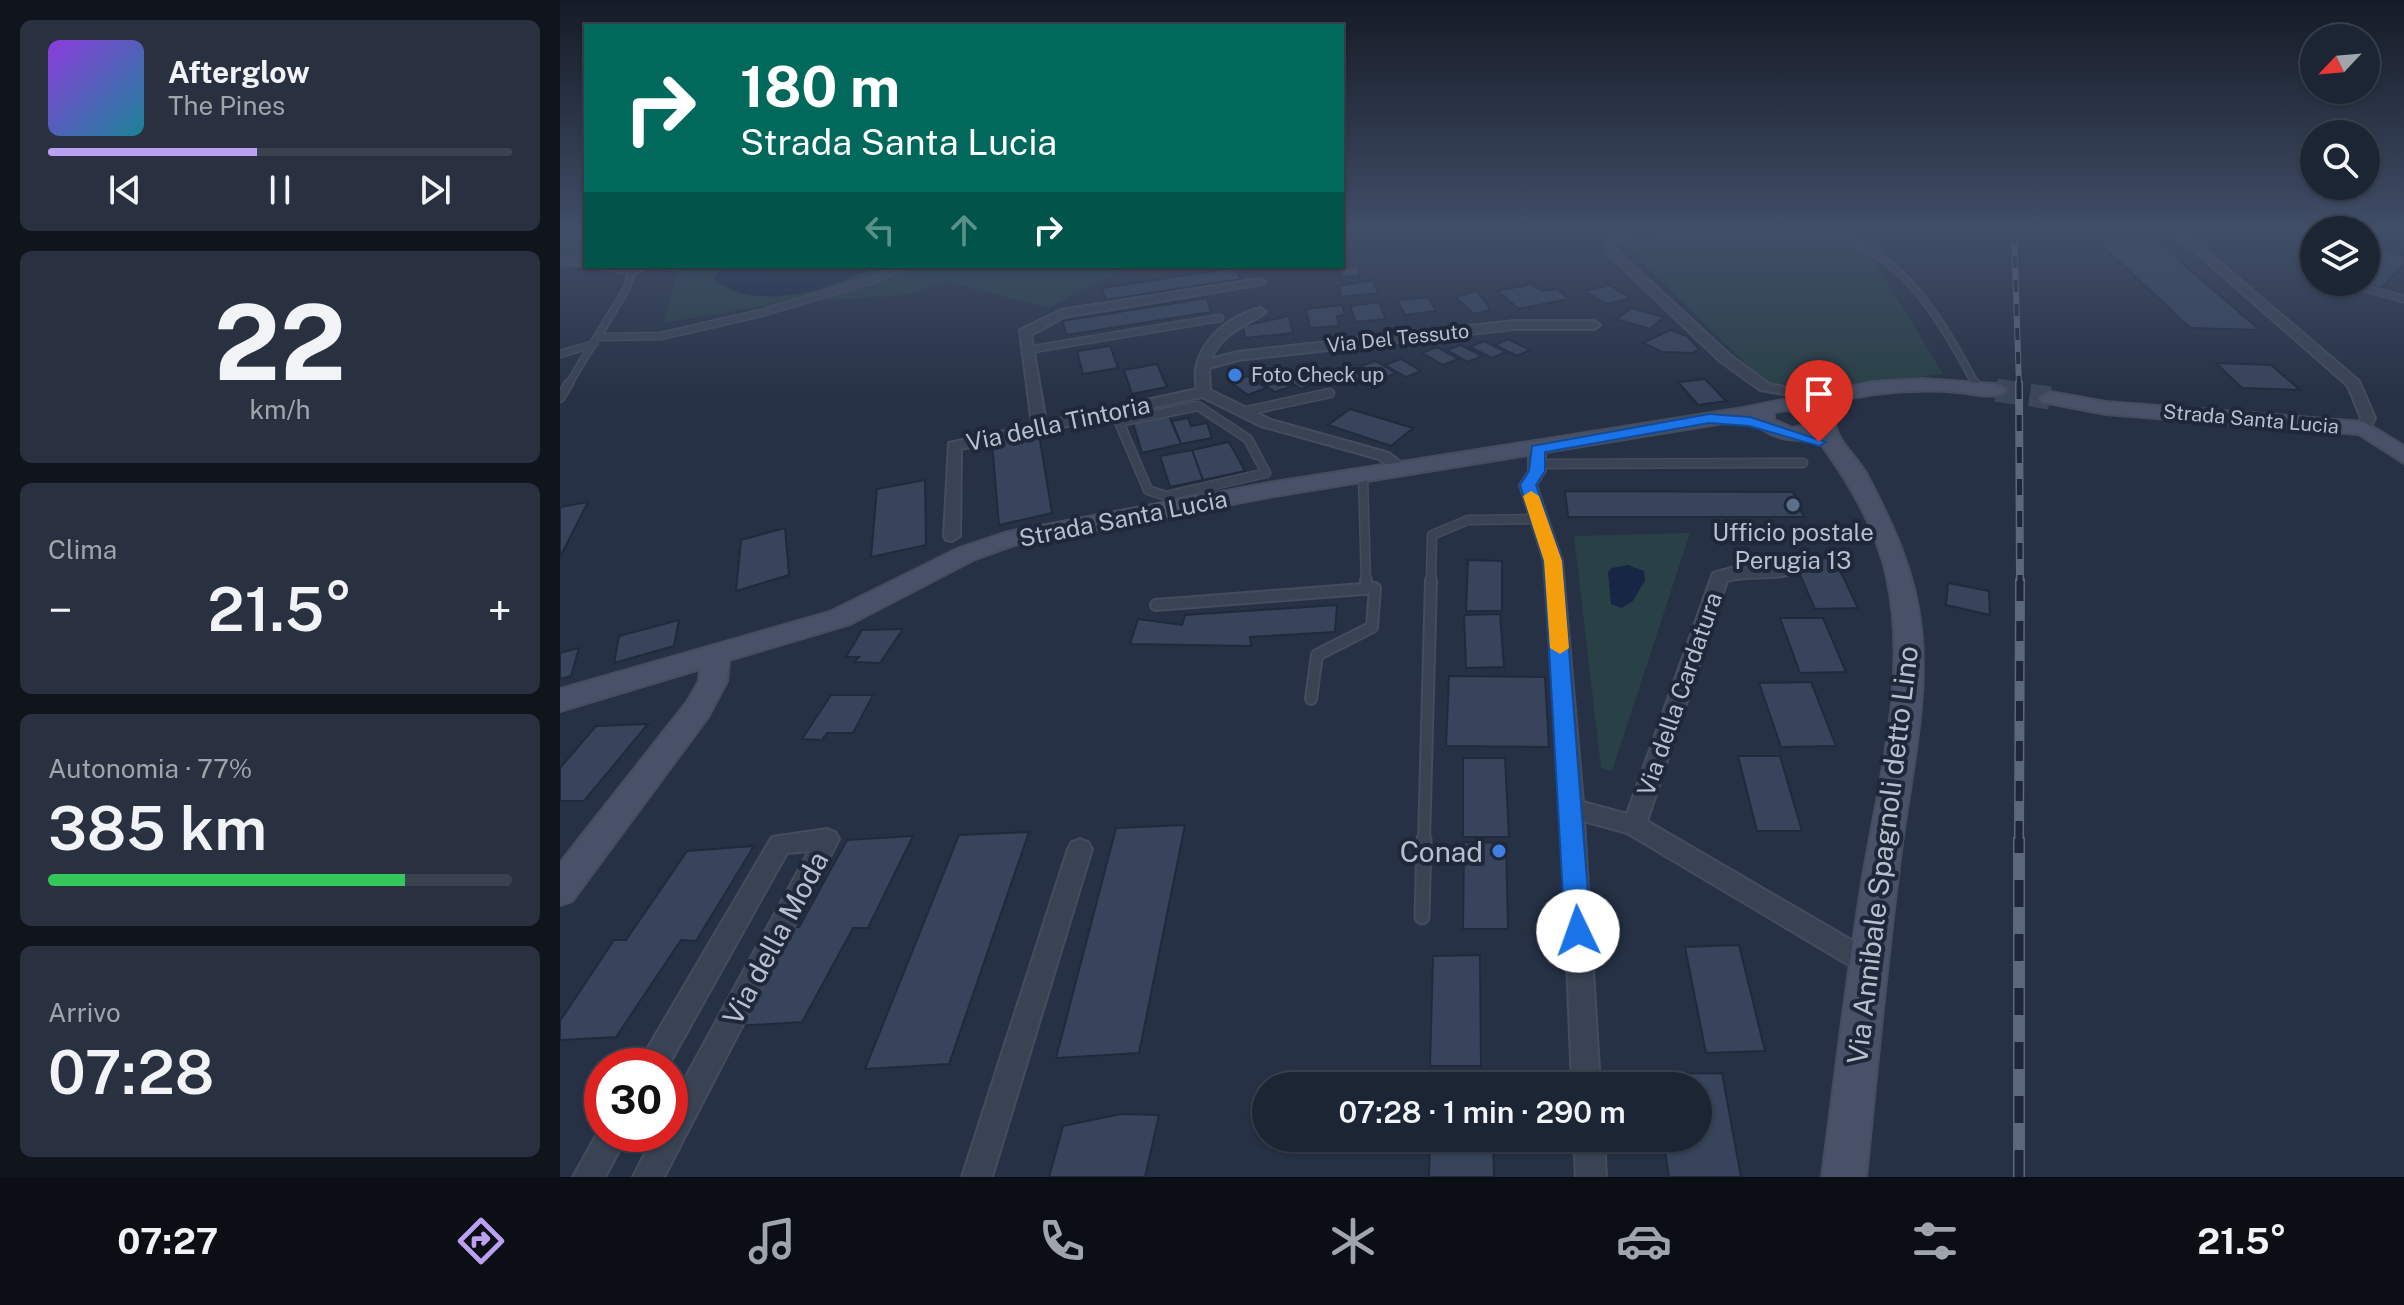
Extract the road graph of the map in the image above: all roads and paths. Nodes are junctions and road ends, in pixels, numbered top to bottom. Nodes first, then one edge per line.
1 (627, 287) edge
2 (849, 287) edge
3 (1229, 287) edge
4 (1649, 287) edge
5 (1913, 287) edge
6 (2242, 287) edge
7 (2380, 292) edge
8 (2404, 299) edge
9 (1260, 312) dead end
10 (1220, 318) dead end
11 (1594, 325) dead end
12 (596, 341) junction
13 (1027, 350) junction
14 (560, 354) edge
15 (1204, 365) junction
16 (1987, 388) joint
17 (1204, 392) junction
18 (1330, 393) dead end
19 (560, 398) edge
20 (1821, 398) junction
21 (2050, 398) tunnel mouth
22 (1800, 404) junction
23 (1242, 412) junction
24 (1117, 416) junction
25 (1767, 417) junction
26 (1040, 427) junction
27 (2364, 428) junction
28 (1800, 434) junction
29 (1830, 441) junction
30 (1537, 456) junction
31 (2404, 456) edge
32 (1803, 463) dead end
33 (1403, 471) junction
34 (1363, 477) junction
35 (1537, 519) junction
36 (952, 536) dead end
37 (1781, 571) dead end
38 (1366, 589) junction
39 (1156, 605) dead end
40 (715, 658) junction
41 (1311, 699) dead end
42 (560, 700) edge
43 (1572, 808) junction
44 (1634, 825) junction
45 (1080, 849) dead end
46 (560, 890) edge
47 (1422, 917) dead end
48 (1868, 963) junction
49 (663, 1048) edge
50 (1585, 1072) edge
51 (688, 1101) edge
52 (603, 1152) edge
53 (661, 1152) edge
54 (1590, 1152) edge
55 (588, 1177) edge
56 (648, 1177) edge
57 (977, 1177) edge
58 (1591, 1177) edge
59 (1844, 1177) edge

1 - 12 lane
2 - 12 lane
3 - 13 street
4 - 20 street
5 - 16 lane
6 - 27 street, Strada Santa Lucia
7 - 8 lane
9 - 15 street
10 - 13 lane
11 - 15 street, Via Del Tessuto
12 - 14 lane
12 - 19 lane
13 - 26 street
15 - 17 street
16 - 20 street
17 - 23 street
17 - 24 street, Via della Tintoria
18 - 23 lane
20 - 22 street
21 - 27 street, Strada Santa Lucia
22 - 25 street
22 - 29 street
23 - 33 street
24 - 24 lane
24 - 26 street, Via della Tintoria
25 - 28 street, Via Annibale Spagnoli detto Lino
25 - 30 street, Strada Santa Lucia
26 - 36 street, Via della Tintoria
27 - 31 street
28 - 29 street, Via Annibale Spagnoli detto Lino
28 - 29 street
29 - 48 street, Via Annibale Spagnoli detto Lino
30 - 32 lane
30 - 33 street, Strada Santa Lucia
30 - 35 street
33 - 34 street, Strada Santa Lucia
34 - 38 lane
34 - 40 street, Strada Santa Lucia
35 - 43 street
35 - 47 lane
37 - 44 street, Via della Cardatura
38 - 39 lane
38 - 41 lane
40 - 42 street, Strada Santa Lucia
40 - 46 street
43 - 44 street, Via della Cardatura
43 - 50 street
44 - 48 street, Via della Cardatura
45 - 57 street
48 - 59 street, Via Annibale Spagnoli detto Lino
49 - 51 street, Via della Moda
52 - 55 street
53 - 56 street, Via della Moda
54 - 58 street

